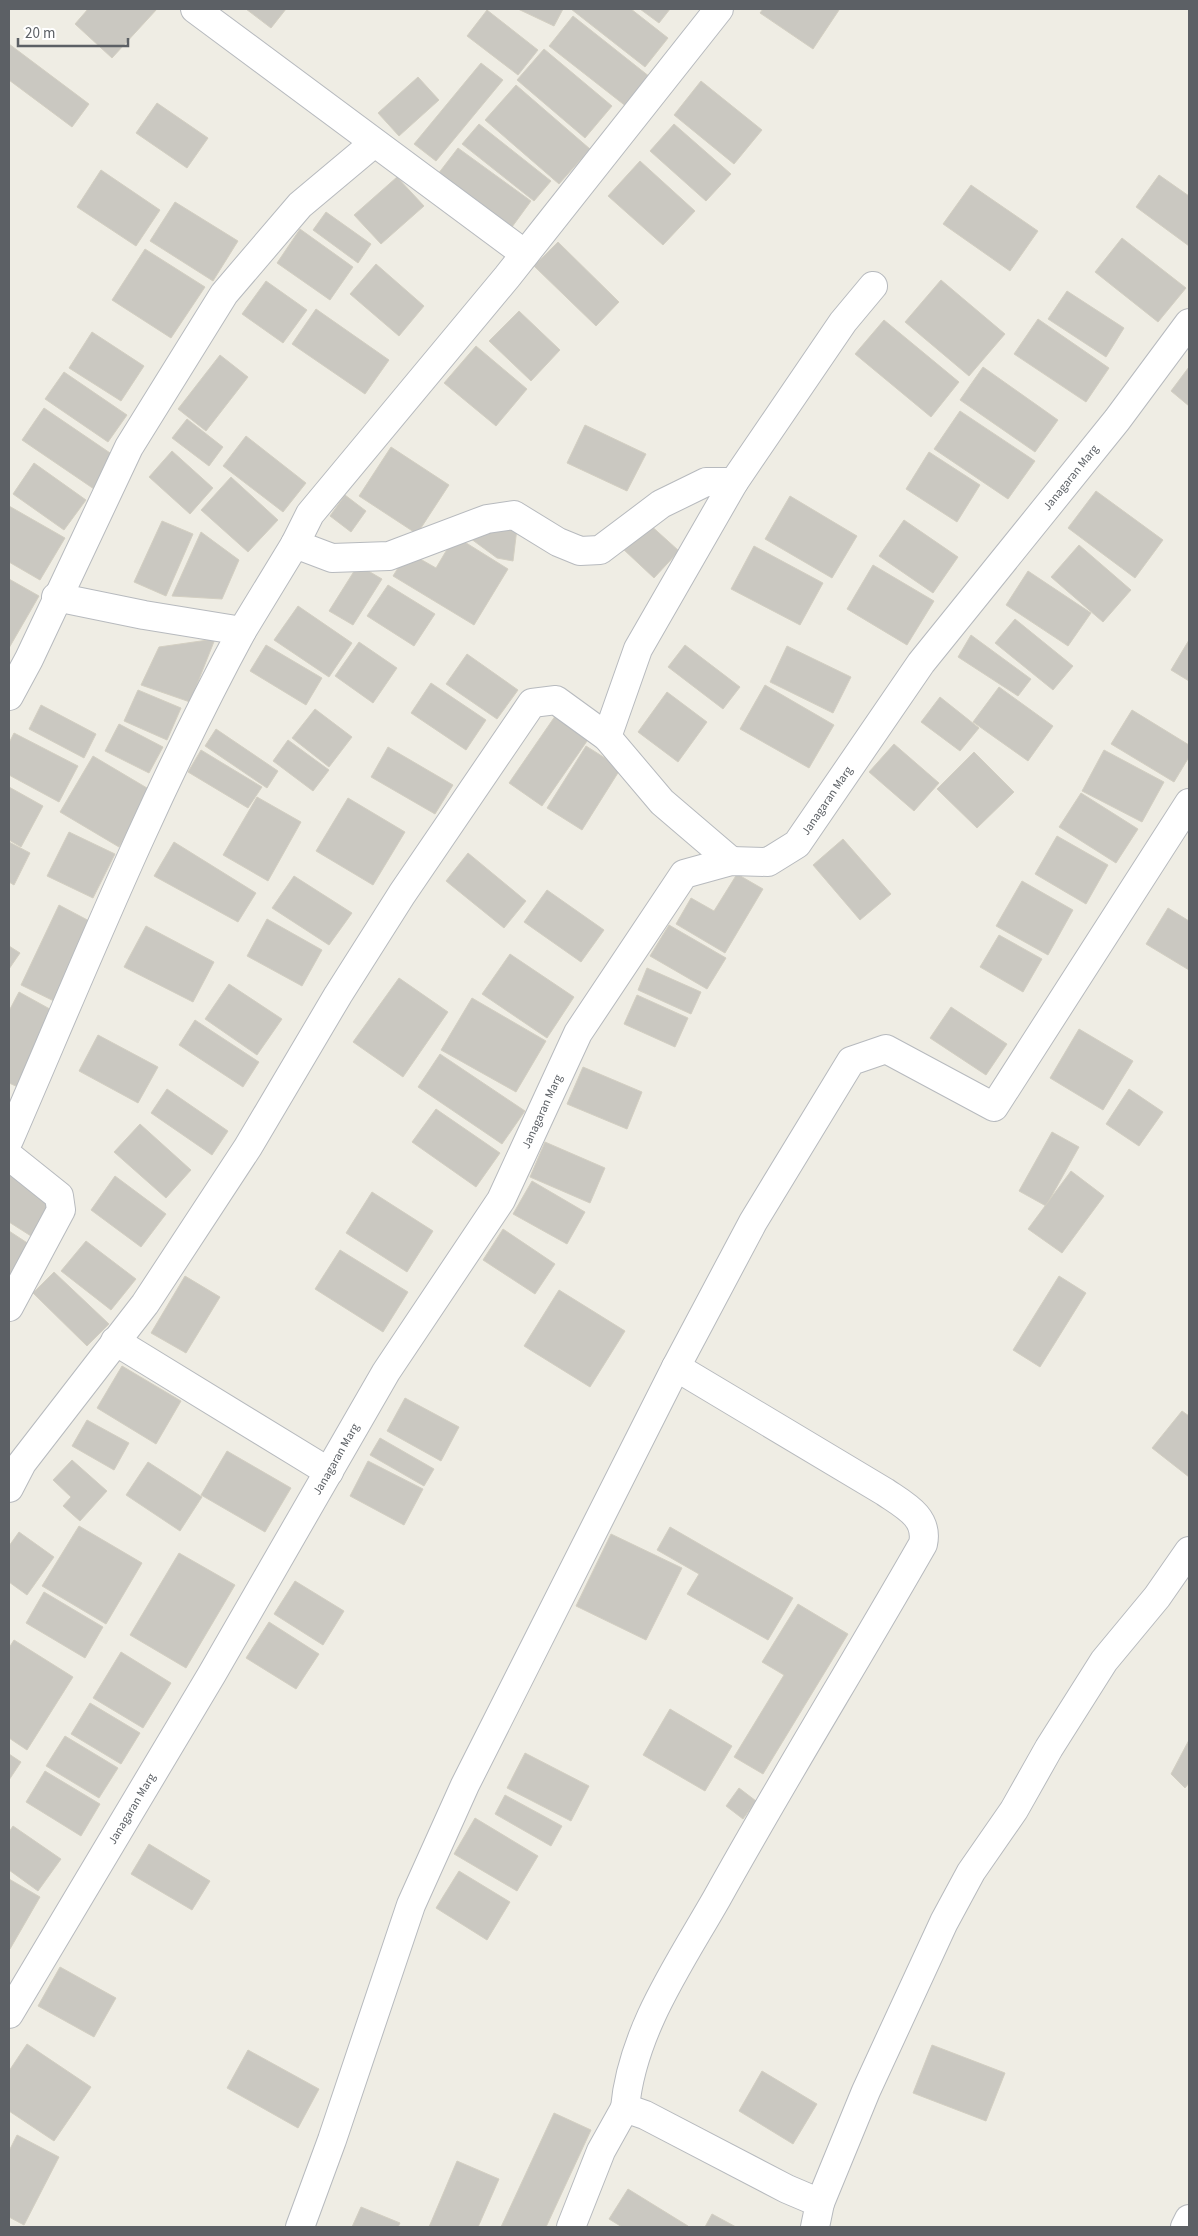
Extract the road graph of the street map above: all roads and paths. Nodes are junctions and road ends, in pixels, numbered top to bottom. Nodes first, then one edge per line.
1 (195, 9) edge
2 (719, 9) edge
3 (374, 143) junction
4 (525, 254) junction
5 (873, 286) dead end
6 (1189, 323) edge
7 (734, 482) junction
8 (295, 544) junction
9 (56, 597) junction
10 (242, 631) junction
11 (9, 696) edge
12 (607, 737) junction
13 (1189, 803) edge
14 (730, 861) junction
15 (9, 1140) edge
16 (9, 1156) edge
17 (9, 1307) edge
18 (115, 1341) junction
19 (676, 1367) junction
20 (329, 1472) junction
21 (9, 1488) edge
22 (1189, 1550) edge
23 (9, 2014) edge
24 (625, 2108) junction
25 (818, 2215) edge
26 (1189, 2219) edge
27 (300, 2227) edge
28 (571, 2227) edge
29 (1185, 2227) edge

1 - 3 street
2 - 4 street
3 - 4 street
3 - 9 street
4 - 8 street
5 - 7 street
6 - 14 street, Janagaran Marg
7 - 8 street
7 - 12 street
8 - 10 street
9 - 10 street
9 - 11 street
10 - 15 street
12 - 14 street
12 - 18 street
13 - 19 street
14 - 20 street, Janagaran Marg
16 - 17 street
18 - 20 street
18 - 21 street
19 - 24 street
19 - 27 street
20 - 23 street, Janagaran Marg
22 - 25 street
24 - 25 street
24 - 28 street
26 - 29 street

